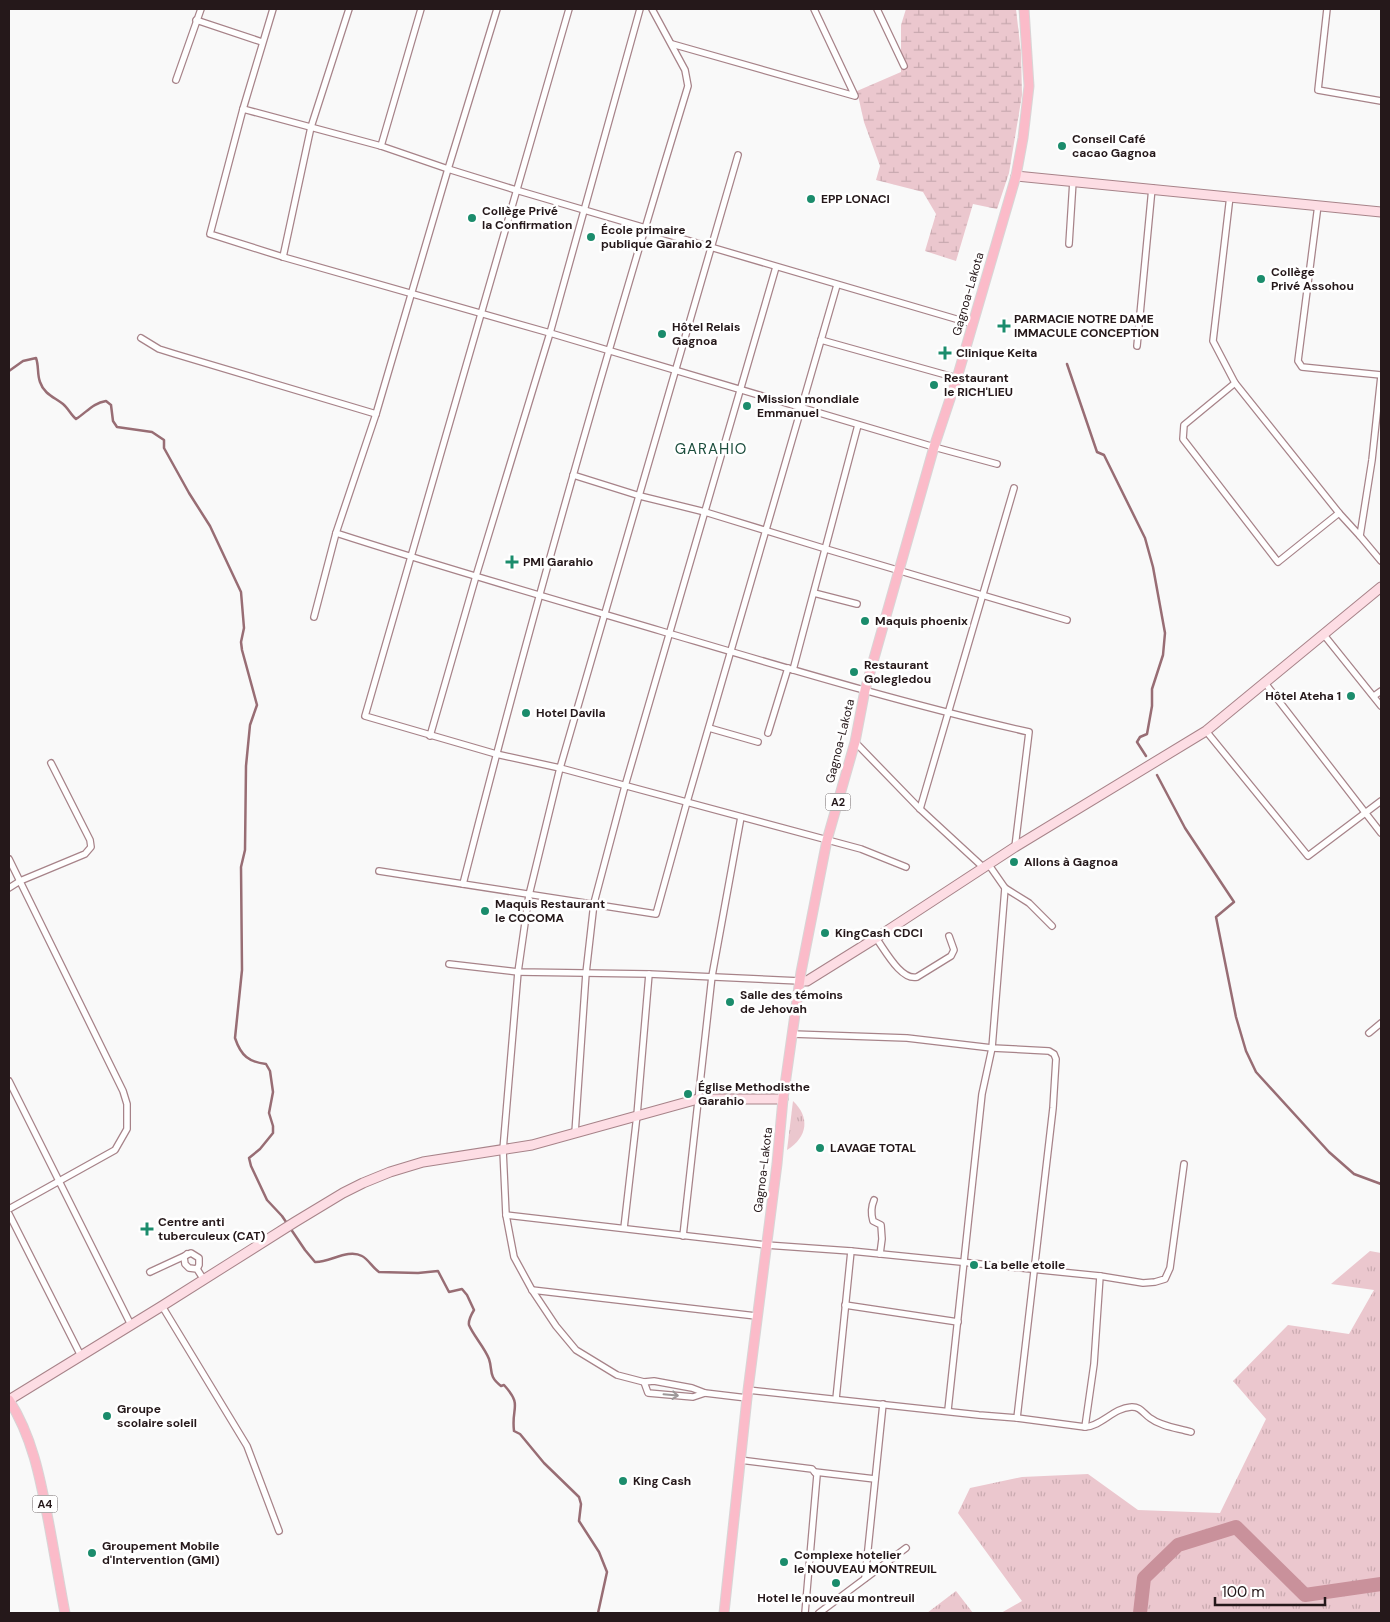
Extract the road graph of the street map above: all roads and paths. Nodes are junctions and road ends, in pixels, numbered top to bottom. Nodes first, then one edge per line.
1 (201, 9) edge
2 (273, 9) edge
3 (349, 9) edge
4 (421, 9) edge
5 (497, 9) edge
6 (569, 9) edge
7 (640, 9) edge
8 (652, 9) edge
9 (814, 9) edge
10 (878, 9) edge
11 (1024, 9) edge
12 (1326, 9) edge
13 (196, 20) junction
14 (262, 42) junction
15 (672, 44) junction
16 (904, 66) dead end
17 (176, 80) dead end
18 (1381, 101) edge
19 (243, 109) junction
20 (311, 127) junction
21 (381, 146) junction
22 (738, 155) dead end
23 (448, 169) junction
24 (1016, 176) junction
25 (1073, 181) junction
26 (1152, 188) junction
27 (516, 190) junction
28 (1230, 196) junction
29 (1318, 205) junction
30 (585, 210) junction
31 (1381, 212) edge
32 (645, 228) junction
33 (1068, 244) dead end
34 (711, 248) junction
35 (283, 257) junction
36 (776, 267) junction
37 (837, 285) junction
38 (411, 292) junction
39 (481, 313) junction
40 (973, 324) junction
41 (550, 333) junction
42 (141, 338) dead end
43 (821, 340) junction
44 (1137, 346) dead end
45 (609, 351) junction
46 (676, 371) junction
47 (1381, 375) edge
48 (957, 378) junction
49 (1235, 384) junction
50 (740, 390) junction
51 (801, 408) junction
52 (376, 414) junction
53 (858, 425) junction
54 (934, 447) junction
55 (997, 464) dead end
56 (573, 475) junction
57 (1014, 488) dead end
58 (640, 496) junction
59 (705, 512) junction
60 (1339, 513) junction
61 (765, 530) junction
62 (336, 533) junction
63 (1360, 536) junction
64 (826, 549) junction
65 (410, 557) junction
66 (1381, 561) edge
67 (900, 571) junction
68 (476, 576) junction
69 (1381, 587) edge
70 (814, 594) junction
71 (538, 595) junction
72 (982, 595) junction
73 (857, 604) dead end
74 (605, 614) junction
75 (314, 617) dead end
76 (1067, 620) dead end
77 (670, 634) junction
78 (1324, 635) junction
79 (730, 652) junction
80 (791, 669) junction
81 (1265, 683) junction
82 (865, 690) junction
83 (1381, 691) edge
84 (1374, 696) junction
85 (1381, 706) edge
86 (948, 714) junction
87 (709, 728) junction
88 (1206, 731) junction
89 (768, 733) dead end
90 (430, 736) junction
91 (758, 742) dead end
92 (855, 742) junction
93 (496, 754) junction
94 (51, 763) dead end
95 (560, 768) junction
96 (625, 786) junction
97 (1381, 801) edge
98 (686, 802) junction
99 (920, 809) junction
100 (1366, 813) junction
101 (741, 817) junction
102 (1381, 833) edge
103 (827, 840) junction
104 (1015, 847) junction
105 (9, 858) edge
106 (906, 867) dead end
107 (986, 867) junction
108 (379, 871) dead end
109 (20, 881) junction
110 (463, 884) junction
111 (9, 888) edge
112 (1005, 888) junction
113 (529, 895) junction
114 (594, 903) junction
115 (1052, 926) dead end
116 (950, 936) dead end
117 (876, 938) junction
118 (448, 964) dead end
119 (518, 972) junction
120 (586, 973) junction
121 (649, 974) junction
122 (712, 976) junction
123 (800, 981) junction
124 (1381, 1023) edge
125 (1369, 1033) dead end
126 (792, 1034) junction
127 (992, 1048) junction
128 (9, 1081) edge
129 (698, 1099) junction
130 (783, 1099) junction
131 (637, 1115) junction
132 (575, 1133) junction
133 (503, 1150) junction
134 (1184, 1164) dead end
135 (59, 1181) junction
136 (874, 1200) dead end
137 (9, 1208) edge
138 (9, 1214) edge
139 (506, 1215) junction
140 (624, 1228) junction
141 (683, 1236) junction
142 (766, 1246) junction
143 (851, 1251) junction
144 (187, 1254) junction
145 (880, 1254) junction
146 (964, 1263) junction
147 (197, 1269) junction
148 (1033, 1270) junction
149 (150, 1272) dead end
150 (1100, 1276) junction
151 (204, 1280) junction
152 (532, 1290) junction
153 (845, 1305) junction
154 (162, 1306) junction
155 (756, 1316) junction
156 (958, 1322) junction
157 (130, 1325) junction
158 (81, 1356) junction
159 (644, 1382) junction
160 (705, 1393) junction
161 (747, 1394) junction
162 (9, 1400) edge
163 (836, 1400) junction
164 (882, 1404) junction
165 (948, 1410) junction
166 (1017, 1418) junction
167 (1085, 1427) junction
168 (1191, 1432) dead end
169 (740, 1460) junction
170 (815, 1472) junction
171 (875, 1479) junction
172 (279, 1531) dead end
173 (906, 1548) dead end
174 (865, 1578) junction
175 (66, 1613) edge
176 (724, 1613) edge
177 (805, 1613) edge
178 (819, 1613) edge

1 - 13 street
2 - 14 street
3 - 20 street
4 - 21 street
5 - 23 street
6 - 27 street
7 - 30 street
8 - 15 street
9 - 15 street
10 - 16 street
11 - 24 main road, Gagnoa-Lakota / A2
12 - 18 street
13 - 14 street
13 - 17 street
14 - 19 street
15 - 32 street
19 - 20 street
19 - 35 street
20 - 21 street
20 - 35 street
21 - 23 street
22 - 34 street
23 - 27 street
23 - 38 street
24 - 25 street
24 - 40 main road, Gagnoa-Lakota / A2
25 - 26 street
25 - 33 street
26 - 28 street
26 - 44 street
27 - 30 street
27 - 39 street
28 - 29 street
28 - 49 street
29 - 31 street
29 - 47 street
30 - 32 street
30 - 41 street
32 - 34 street
32 - 45 street
34 - 36 street
34 - 46 street
35 - 38 street
36 - 37 street
36 - 50 street
37 - 40 street
37 - 43 street
38 - 39 street
38 - 52 street
39 - 41 street
39 - 65 street
40 - 48 main road, Gagnoa-Lakota / A2
41 - 45 street
41 - 68 street
42 - 52 street
43 - 48 street
43 - 51 street
45 - 46 street
45 - 56 street
46 - 50 street
46 - 58 street
47 - 63 street
48 - 54 main road, Gagnoa-Lakota / A2
49 - 60 street
49 - 60 street
50 - 51 street
50 - 59 street
51 - 53 street
51 - 61 street
52 - 62 street
53 - 54 street
53 - 64 street
54 - 55 street
54 - 67 main road, Gagnoa-Lakota / A2
56 - 58 street
56 - 71 street
57 - 72 street
58 - 59 street
58 - 74 street
59 - 61 street
59 - 77 street
60 - 63 street
61 - 64 street
61 - 79 street
62 - 65 street
62 - 75 street
63 - 66 street
64 - 67 street
64 - 70 street
65 - 68 street
65 - 90 street
67 - 72 street
67 - 82 main road, Gagnoa-Lakota / A2
68 - 71 street
68 - 90 street
69 - 78 street
70 - 73 street
70 - 80 street
71 - 74 street
71 - 93 street
72 - 76 street
72 - 86 street
74 - 77 street
74 - 95 street
77 - 79 street
77 - 96 street
78 - 81 street
78 - 84 street
79 - 80 street
79 - 87 street
80 - 82 street
80 - 89 street
81 - 88 street
81 - 100 street
82 - 86 street
82 - 92 main road, Gagnoa-Lakota / A2
83 - 84 street
84 - 85 street
86 - 99 street
86 - 104 street
87 - 91 street
87 - 98 street
88 - 100 street
88 - 104 street
90 - 93 street
92 - 99 street
92 - 103 main road, Gagnoa-Lakota / A2
93 - 95 street
93 - 110 street
94 - 109 street
95 - 96 street
95 - 113 street
96 - 98 street
96 - 114 street
97 - 100 street
98 - 101 street
98 - 114 street
99 - 107 street
100 - 102 street
101 - 103 street
101 - 122 street
103 - 106 street
103 - 123 main road, Gagnoa-Lakota / A2
104 - 107 street
105 - 109 street
107 - 112 street
107 - 117 street
108 - 110 street
109 - 111 street
109 - 135 street
110 - 113 street
112 - 115 street
112 - 127 street
113 - 114 street
113 - 119 street
114 - 120 street
116 - 117 street
117 - 123 street
118 - 119 street
119 - 120 street
119 - 133 street
120 - 121 street
120 - 132 street
121 - 122 street
121 - 131 street
122 - 123 street
122 - 129 street
123 - 126 main road, Gagnoa-Lakota / A2
124 - 125 street
126 - 127 street
126 - 130 main road, Gagnoa-Lakota / A2
127 - 146 street
127 - 148 street
128 - 135 street
129 - 130 street
129 - 131 street
129 - 141 street
130 - 142 main road, Gagnoa-Lakota / A2
131 - 132 street
131 - 140 street
132 - 133 street
133 - 139 street
133 - 151 street
134 - 150 street
135 - 137 street
135 - 157 street
136 - 145 street
138 - 158 street
139 - 140 street
139 - 152 street
140 - 141 street
141 - 142 street
142 - 143 street
142 - 155 main road, Gagnoa-Lakota / A2
143 - 145 street
143 - 153 street
144 - 147 street
144 - 147 street
144 - 149 street
145 - 146 street
146 - 148 street
146 - 156 street
147 - 151 street
148 - 150 street
148 - 166 street
150 - 167 street
151 - 154 street
152 - 155 street
152 - 159 street
153 - 156 street
153 - 163 street
154 - 157 street
154 - 172 street
155 - 161 main road, Gagnoa-Lakota / A2
156 - 165 street
157 - 158 street
158 - 162 street
159 - 160 street
159 -> 160 street
160 - 161 street
161 - 163 street
161 - 169 main road, Gagnoa-Lakota / A2
162 - 175 main road, A4
163 - 164 street
164 - 165 street
164 - 171 street
165 - 166 street
166 - 167 street
167 - 168 street
169 - 170 street
169 - 176 main road, Gagnoa-Lakota / A2
170 - 171 street
170 - 177 street
171 - 174 street
173 - 174 street
174 - 178 street

